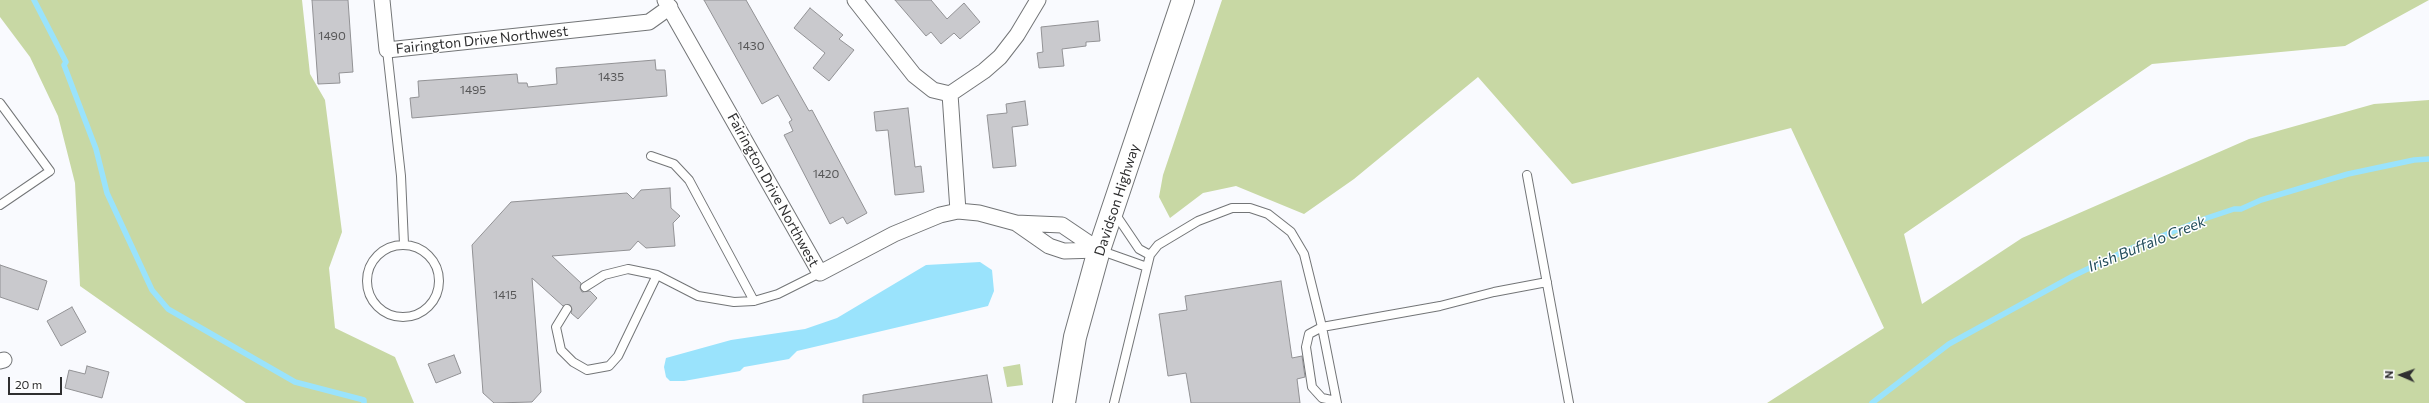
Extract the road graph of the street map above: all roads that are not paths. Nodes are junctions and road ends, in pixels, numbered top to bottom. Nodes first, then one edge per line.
1 (382, 0) edge
2 (855, 0) edge
3 (1038, 0) edge
4 (1183, 0) edge
5 (667, 3) edge
6 (387, 50) junction
7 (950, 94) junction
8 (0, 103) edge
9 (651, 156) dead end
10 (1527, 175) dead end
11 (0, 205) edge
12 (1113, 210) junction
13 (958, 211) junction
14 (1016, 223) junction
15 (404, 244) junction
16 (1100, 250) junction
17 (1150, 255) junction
18 (1147, 267) junction
19 (820, 273) junction
20 (657, 275) junction
21 (1547, 282) junction
22 (585, 287) dead end
23 (754, 301) junction
24 (567, 309) dead end
25 (1322, 327) junction
26 (1337, 402) edge
27 (1064, 403) edge
28 (1114, 403) edge
29 (1569, 403) edge

1 - 6 street, Fairington Drive Northwest
2 - 7 street
3 - 7 street
4 - 12 main road, Davidson Highway
5 - 6 street, Fairington Drive Northwest
5 - 19 street, Fairington Drive Northwest
6 - 15 lane
7 - 13 street
8 - 11 lane
9 - 23 lane
10 - 21 lane
12 - 16 main road, Davidson Highway
12 - 17 lane
13 - 14 street, Fairington Drive Northwest
13 - 19 street, Fairington Drive Northwest
14 - 16 street, Fairington Drive Northwest
14 - 16 street, Fairington Drive Northwest
15 - 15 lane
16 - 18 lane
16 - 27 main road, Davidson Highway
17 - 18 lane
17 - 25 lane
18 - 28 lane
19 - 23 lane
20 - 22 lane
20 - 23 lane
20 - 24 lane
21 - 25 lane
21 - 29 lane
25 - 26 lane
25 - 26 lane

